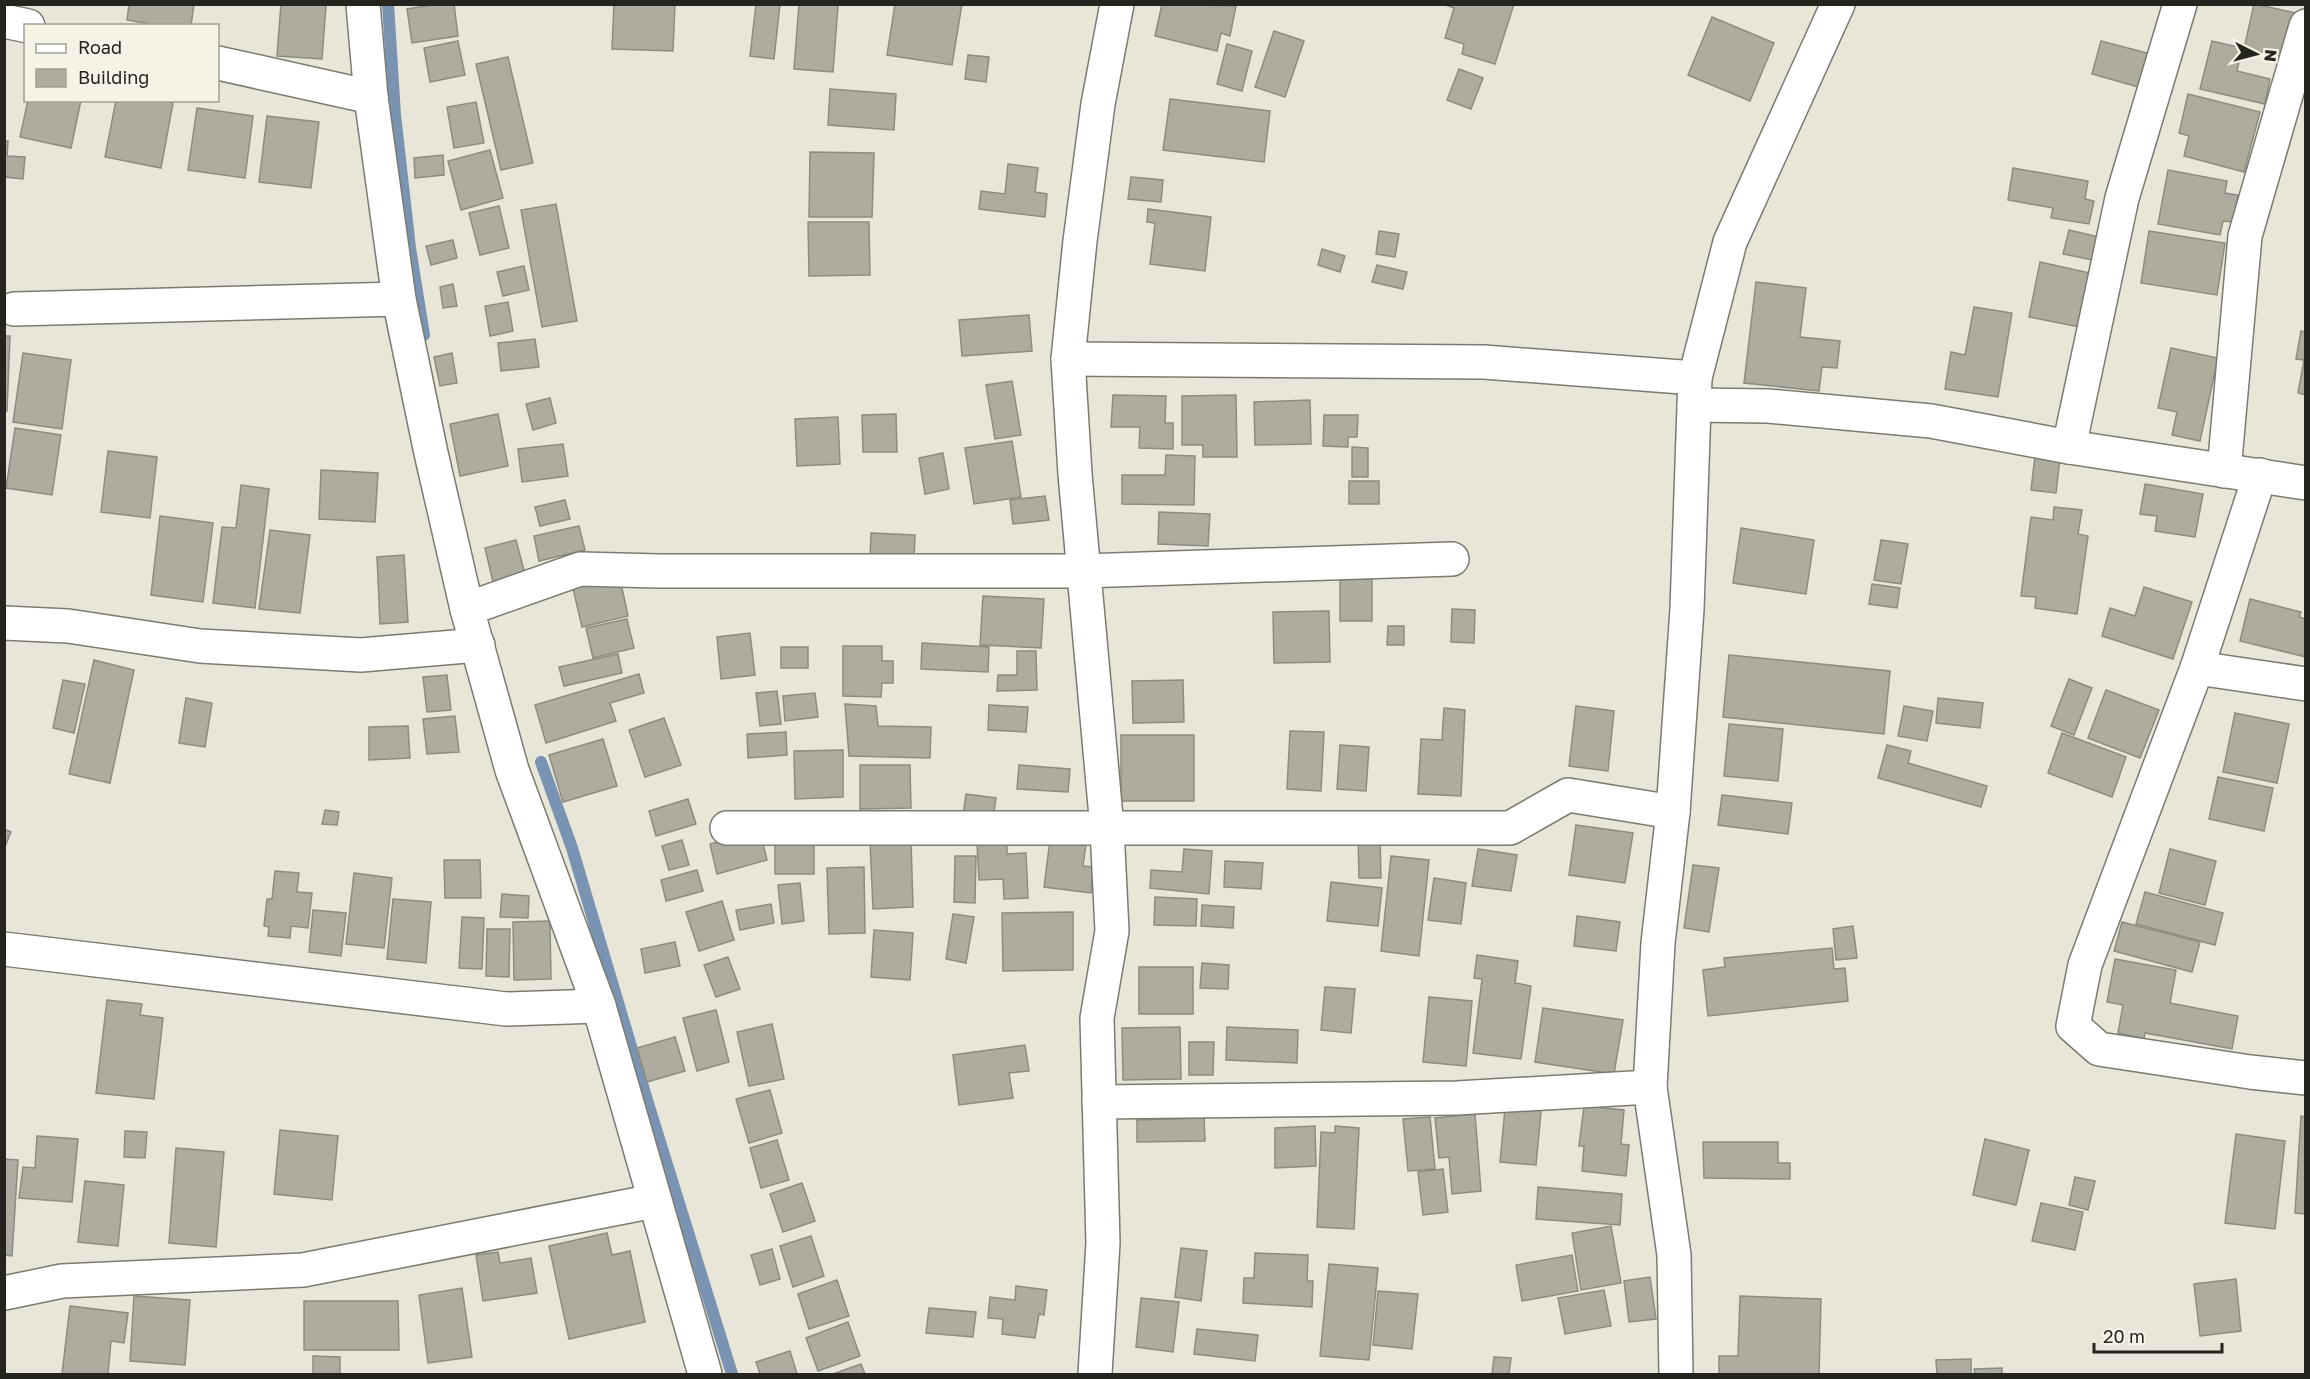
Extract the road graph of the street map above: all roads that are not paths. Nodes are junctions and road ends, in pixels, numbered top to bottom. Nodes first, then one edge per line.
1 (363, 4) edge
2 (1117, 4) edge
3 (1838, 4) edge
4 (2180, 4) edge
5 (4, 21) edge
6 (24, 25) edge
7 (2306, 26) edge
8 (219, 63) edge
9 (371, 97) junction
10 (399, 299) junction
11 (14, 309) dead end
12 (1068, 359) junction
13 (1694, 391) junction
14 (2069, 447) junction
15 (2224, 471) junction
16 (2260, 475) junction
17 (2306, 483) edge
18 (1452, 560) dead end
19 (1082, 571) junction
20 (467, 609) junction
21 (4, 623) edge
22 (478, 645) junction
23 (2197, 668) junction
24 (2306, 684) edge
25 (1673, 812) junction
26 (727, 828) dead end
27 (1107, 828) junction
28 (4, 949) edge
29 (599, 1006) junction
30 (2306, 1078) edge
31 (1650, 1087) junction
32 (1099, 1102) junction
33 (654, 1201) junction
34 (4, 1293) edge
35 (705, 1374) edge
36 (1095, 1374) edge
37 (1676, 1374) edge

1 - 9 street
2 - 12 street
3 - 13 street
4 - 14 street
5 - 6 street
7 - 15 street
8 - 9 street
9 - 10 street
10 - 11 street
10 - 20 street
12 - 13 street
12 - 19 street
13 - 14 street
13 - 25 street
14 - 15 street
15 - 16 street
16 - 17 street
16 - 23 street
18 - 19 street
19 - 20 street
19 - 27 street
20 - 22 street
21 - 22 street
22 - 29 street
23 - 24 street
23 - 30 street
25 - 27 street
25 - 31 street
26 - 27 street
27 - 32 street
28 - 29 street
29 - 33 street
31 - 32 street
31 - 37 street
32 - 36 street
33 - 34 street
33 - 35 street

